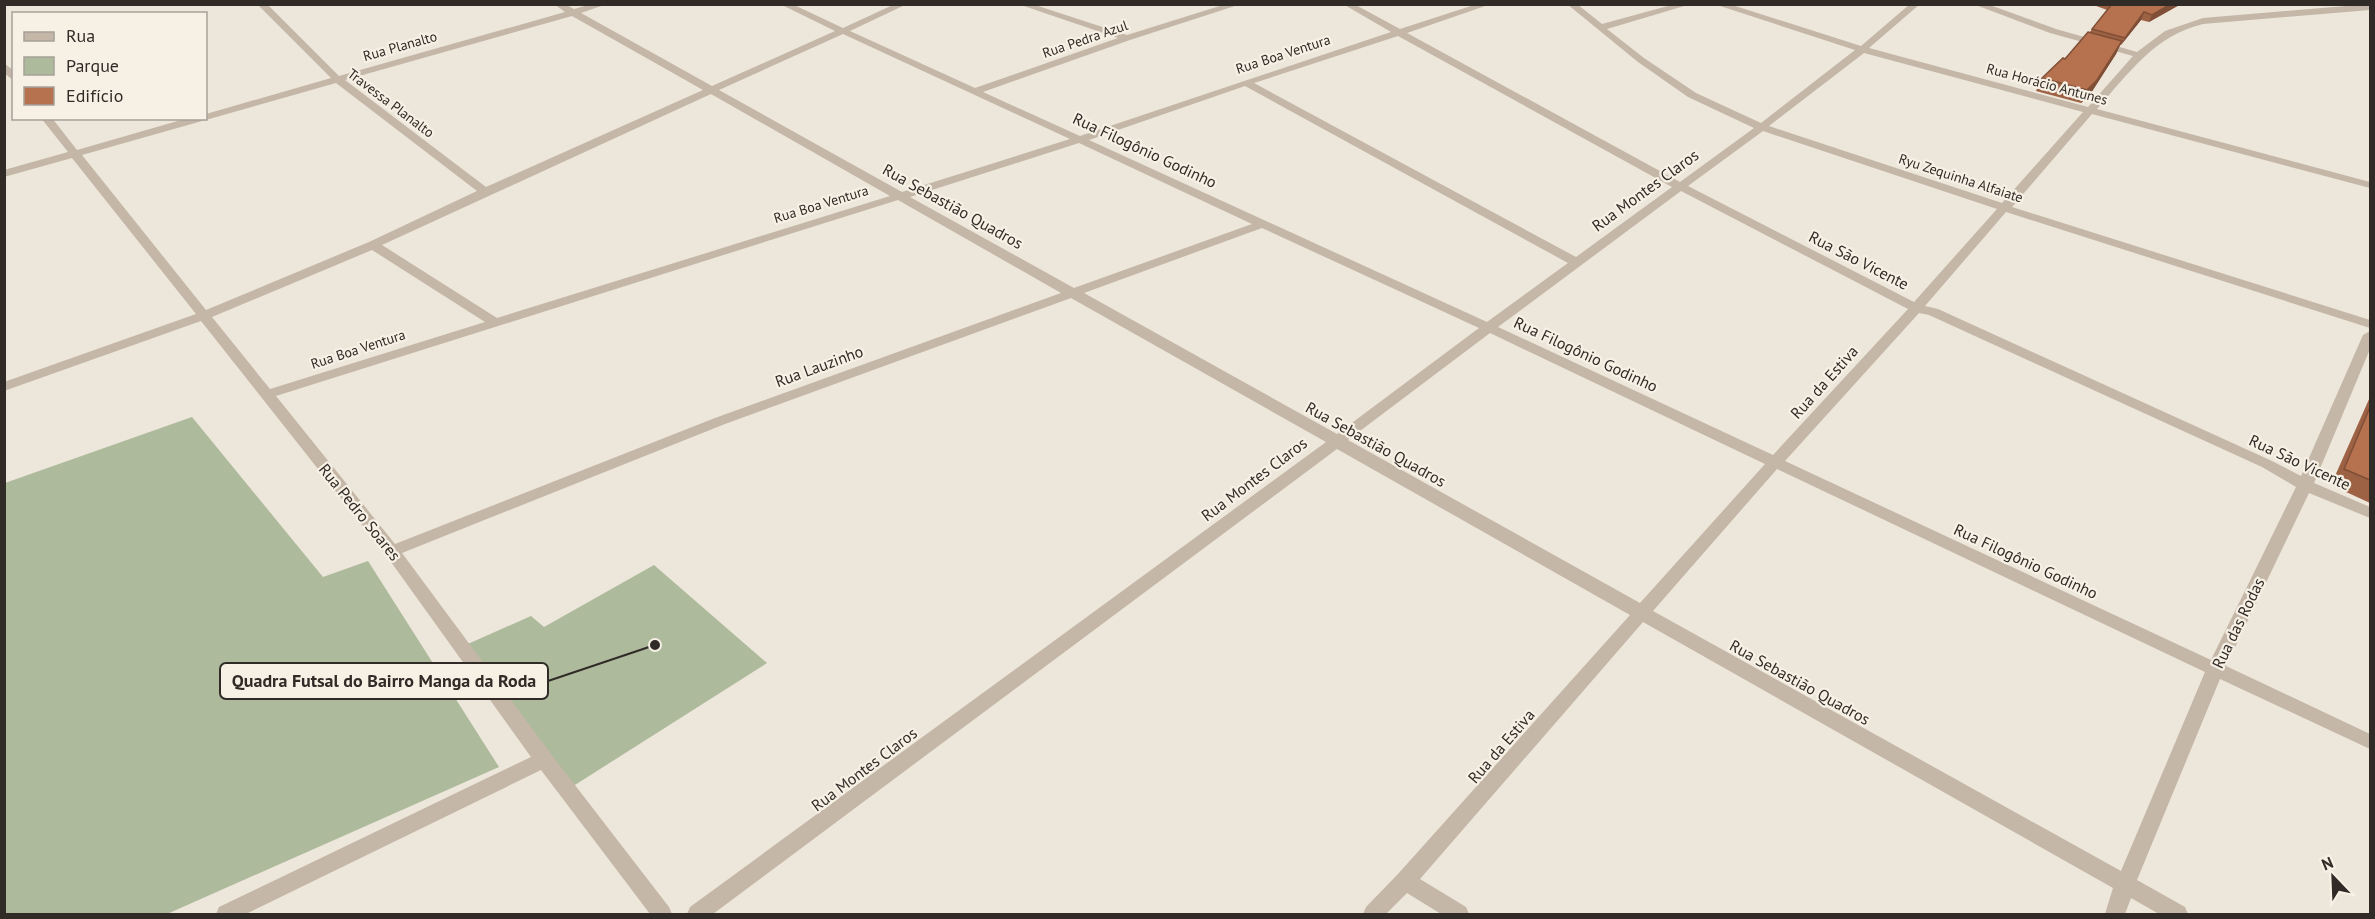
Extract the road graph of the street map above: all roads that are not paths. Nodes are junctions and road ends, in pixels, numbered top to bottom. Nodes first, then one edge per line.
1 (261, 4) edge
2 (558, 4) edge
3 (603, 4) edge
4 (784, 4) edge
5 (903, 4) edge
6 (1022, 4) edge
7 (1237, 4) edge
8 (1347, 4) edge
9 (1487, 4) edge
10 (1571, 4) edge
11 (1687, 4) edge
12 (1719, 4) edge
13 (1916, 4) edge
14 (1977, 4) edge
15 (2370, 7) edge
16 (573, 13) junction
17 (1599, 28) junction
18 (844, 31) junction
19 (1400, 32) junction
20 (1126, 38) junction
21 (1864, 50) junction
22 (2139, 55) junction
23 (337, 79) junction
24 (1246, 82) junction
25 (712, 91) junction
26 (976, 91) junction
27 (2092, 110) junction
28 (207, 117) edge
29 (47, 120) edge
30 (196, 120) edge
31 (1761, 127) junction
32 (1082, 139) junction
33 (74, 155) junction
34 (4, 174) edge
35 (2370, 184) edge
36 (1681, 187) junction
37 (485, 192) junction
38 (898, 195) junction
39 (2002, 207) junction
40 (1262, 224) junction
41 (373, 245) junction
42 (1576, 262) junction
43 (1071, 293) junction
44 (1916, 308) junction
45 (203, 316) junction
46 (494, 322) junction
47 (2370, 324) edge
48 (1489, 328) junction
49 (2370, 335) edge
50 (4, 387) edge
51 (266, 395) junction
52 (1335, 441) junction
53 (1774, 463) junction
54 (2305, 485) junction
55 (2370, 513) edge
56 (392, 551) junction
57 (1642, 613) junction
58 (2215, 670) junction
59 (2370, 742) edge
60 (544, 760) junction
61 (1405, 881) junction
62 (2125, 885) junction
63 (226, 915) edge
64 (662, 915) edge
65 (697, 915) edge
66 (1373, 915) edge
67 (1459, 915) edge
68 (2115, 915) edge
69 (2178, 915) edge

1 - 23 street, Travessa Planalto
2 - 16 street, Rua Sebastião Quadros
3 - 16 street, Rua Planalto
4 - 18 street, Rua Filogônio Godinho
5 - 18 street
6 - 20 street
7 - 20 street, Rua Pedra Azul
8 - 19 street, Rua São Vicente
9 - 19 street, Rua Boa Ventura
10 - 17 street, Ryu Zequinha Alfaiate
11 - 17 street
12 - 21 street, Rua Horácio Antunes
13 - 21 street, Rua Montes Claros
14 - 22 street
15 - 22 street, Rua da Estiva
16 - 23 street, Rua Planalto
16 - 25 street, Rua Sebastião Quadros
17 - 31 street, Ryu Zequinha Alfaiate
18 - 25 street
18 - 26 street, Rua Filogônio Godinho
19 - 24 street, Rua Boa Ventura
19 - 36 street, Rua São Vicente
20 - 26 street, Rua Pedra Azul
21 - 27 street, Rua Horácio Antunes
21 - 31 street, Rua Montes Claros
22 - 27 street, Rua da Estiva
23 - 28 street, Rua Planalto
23 - 37 street, Travessa Planalto
24 - 32 street, Rua Boa Ventura
24 - 42 street
25 - 37 street
25 - 38 street, Rua Sebastião Quadros
26 - 32 street, Rua Filogônio Godinho
27 - 35 street, Rua Horácio Antunes
27 - 39 street, Rua da Estiva
29 - 33 street, Rua Pedro Soares
30 - 33 street, Rua Planalto
31 - 36 street, Rua Montes Claros
31 - 39 street, Ryu Zequinha Alfaiate
32 - 38 street, Rua Boa Ventura
32 - 40 street, Rua Filogônio Godinho
33 - 34 street, Rua Planalto
33 - 45 street, Rua Pedro Soares
36 - 42 street, Rua Montes Claros
36 - 44 street, Rua São Vicente
37 - 41 street
38 - 43 street, Rua Sebastião Quadros
38 - 46 street, Rua Boa Ventura
39 - 44 street, Rua da Estiva
39 - 47 street, Ryu Zequinha Alfaiate
40 - 43 street, Rua Lauzinho
40 - 48 street, Rua Filogônio Godinho
41 - 45 street
41 - 46 street
42 - 48 street, Rua Montes Claros
43 - 52 street, Rua Sebastião Quadros
43 - 56 street, Rua Lauzinho
44 - 53 street, Rua da Estiva
44 - 54 street, Rua São Vicente
45 - 50 street
45 - 51 street, Rua Pedro Soares
46 - 51 street, Rua Boa Ventura
48 - 52 street, Rua Montes Claros
48 - 53 street, Rua Filogônio Godinho
49 - 54 street, Rua das Rodas
51 - 56 street, Rua Pedro Soares
52 - 57 street, Rua Sebastião Quadros
52 - 65 street, Rua Montes Claros
53 - 57 street, Rua da Estiva
53 - 58 street, Rua Filogônio Godinho
54 - 55 street, Rua São Vicente
54 - 58 street, Rua das Rodas
56 - 60 street, Rua Pedro Soares
57 - 61 street, Rua da Estiva
57 - 62 street, Rua Sebastião Quadros
58 - 59 street, Rua Filogônio Godinho
58 - 62 street, Rua das Rodas
60 - 63 street
60 - 64 street, Rua Pedro Soares
61 - 66 street, Rua da Estiva
61 - 67 street
62 - 68 street, Rua das Rodas
62 - 69 street, Rua Sebastião Quadros

